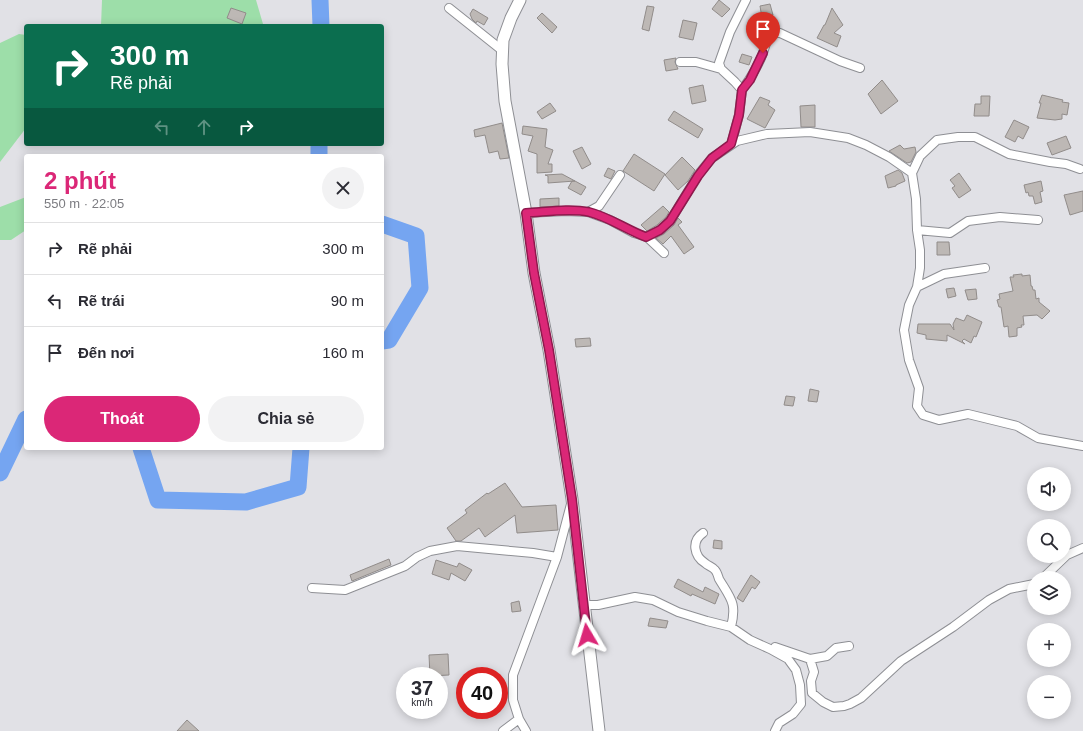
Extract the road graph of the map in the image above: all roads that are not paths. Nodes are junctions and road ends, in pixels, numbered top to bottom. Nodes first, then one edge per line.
1 (520, 0) edge
2 (746, 0) edge
3 (449, 8) dead end
4 (503, 50) junction
5 (680, 62) dead end
6 (860, 68) dead end
7 (721, 69) junction
8 (742, 90) junction
9 (731, 144) junction
10 (1080, 169) dead end
11 (912, 174) junction
12 (620, 175) dead end
13 (588, 212) junction
14 (526, 213) junction
15 (1038, 220) dead end
16 (917, 230) junction
17 (646, 237) junction
18 (664, 254) dead end
19 (985, 268) dead end
20 (917, 287) junction
21 (1083, 446) edge
22 (572, 499) junction
23 (703, 533) dead end
24 (1083, 548) edge
25 (557, 557) junction
26 (1050, 571) edge
27 (1027, 585) edge
28 (312, 588) dead end
29 (584, 605) junction
30 (731, 627) junction
31 (750, 640) junction
32 (849, 646) dead end
33 (810, 659) junction
34 (519, 719) junction
35 (503, 731) edge
36 (526, 731) edge
37 (599, 731) edge
38 (775, 731) edge

1 - 4 street
2 - 7 street
3 - 4 street
4 - 14 street
5 - 7 street
6 - 8 street
7 - 8 street
8 - 9 street
9 - 11 street
9 - 17 street
10 - 11 street
11 - 16 street
12 - 13 street
13 - 14 street
13 - 17 street
14 - 22 street
15 - 16 street
16 - 20 street
17 - 18 street
19 - 20 street
20 - 21 street
22 - 25 street
22 - 29 street
23 - 30 street
24 - 26 street
25 - 28 street
25 - 34 street
27 - 33 street
29 - 30 street
29 - 37 street
30 - 31 street
31 - 33 street
31 - 38 street
32 - 33 street
34 - 35 street
34 - 36 street

